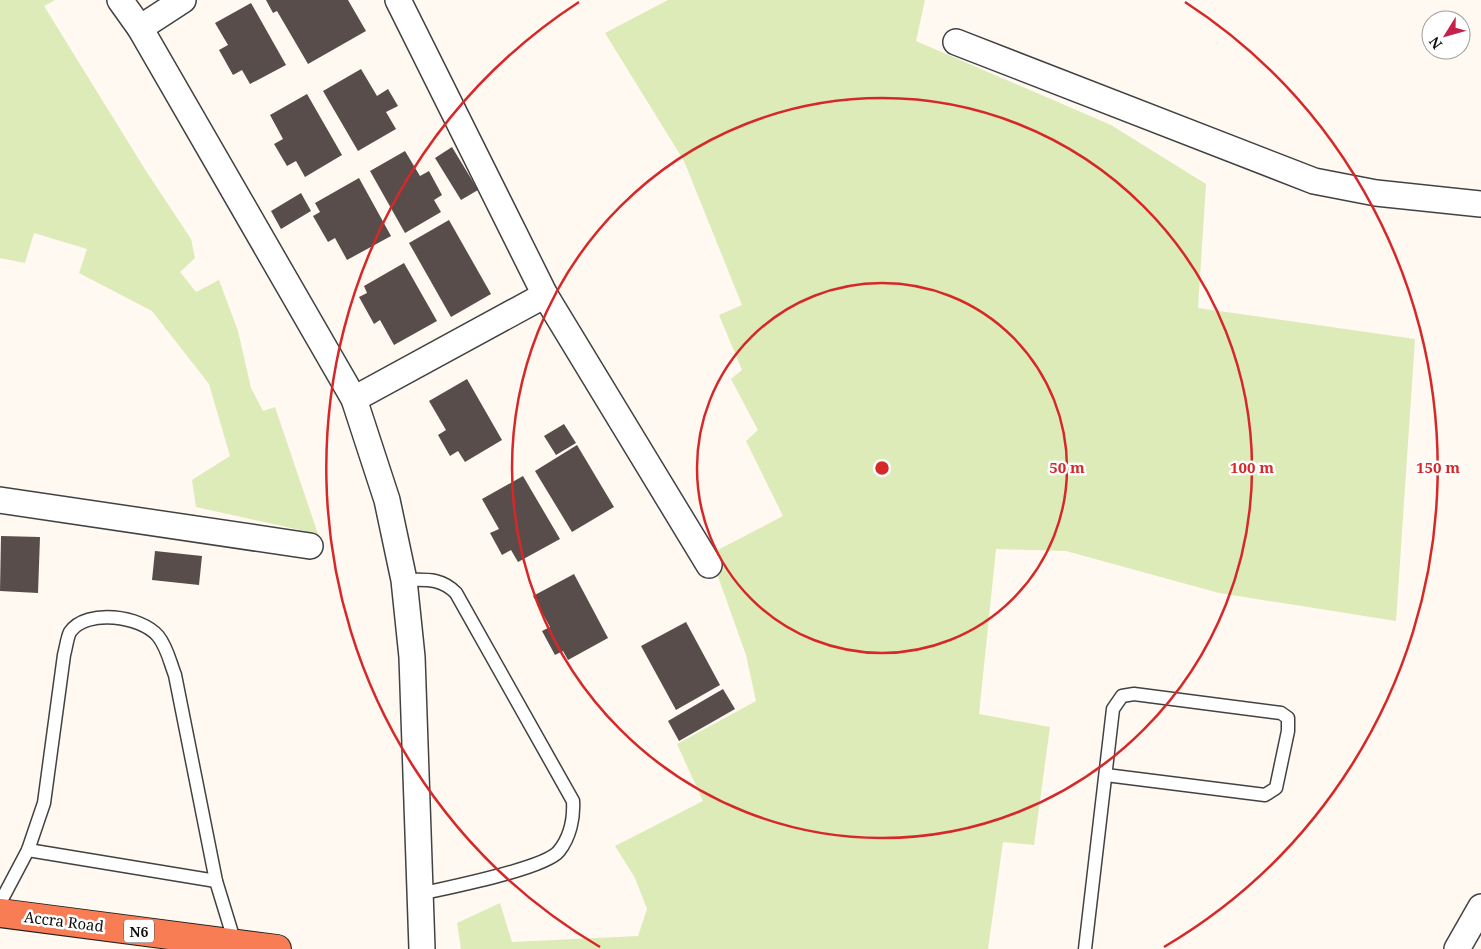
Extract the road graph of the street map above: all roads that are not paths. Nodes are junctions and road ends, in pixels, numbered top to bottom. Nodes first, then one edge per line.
1 (120, 0) edge
2 (184, 0) edge
3 (398, 0) edge
4 (140, 28) junction
5 (956, 42) dead end
6 (1481, 204) edge
7 (545, 295) junction
8 (354, 399) junction
9 (0, 500) edge
10 (310, 546) dead end
11 (709, 565) dead end
12 (404, 580) junction
13 (1106, 775) junction
14 (28, 850) junction
15 (216, 881) junction
16 (420, 894) junction
17 (0, 903) edge
18 (1481, 907) edge
19 (0, 913) edge
20 (234, 944) junction
21 (277, 949) edge
22 (422, 949) edge
23 (1085, 949) edge
24 (1457, 949) edge

1 - 4 street
2 - 4 street
3 - 7 street
4 - 8 street
5 - 6 street
7 - 8 street
7 - 11 street
8 - 12 street
9 - 10 street
12 - 16 street
12 - 16 lane
13 - 13 lane
13 - 23 lane
14 - 15 lane
14 - 15 lane
14 - 17 lane
15 - 20 lane
16 - 22 street
18 - 24 street
19 - 20 highway, Accra Road / N6
20 - 21 highway, Accra Road / N6

